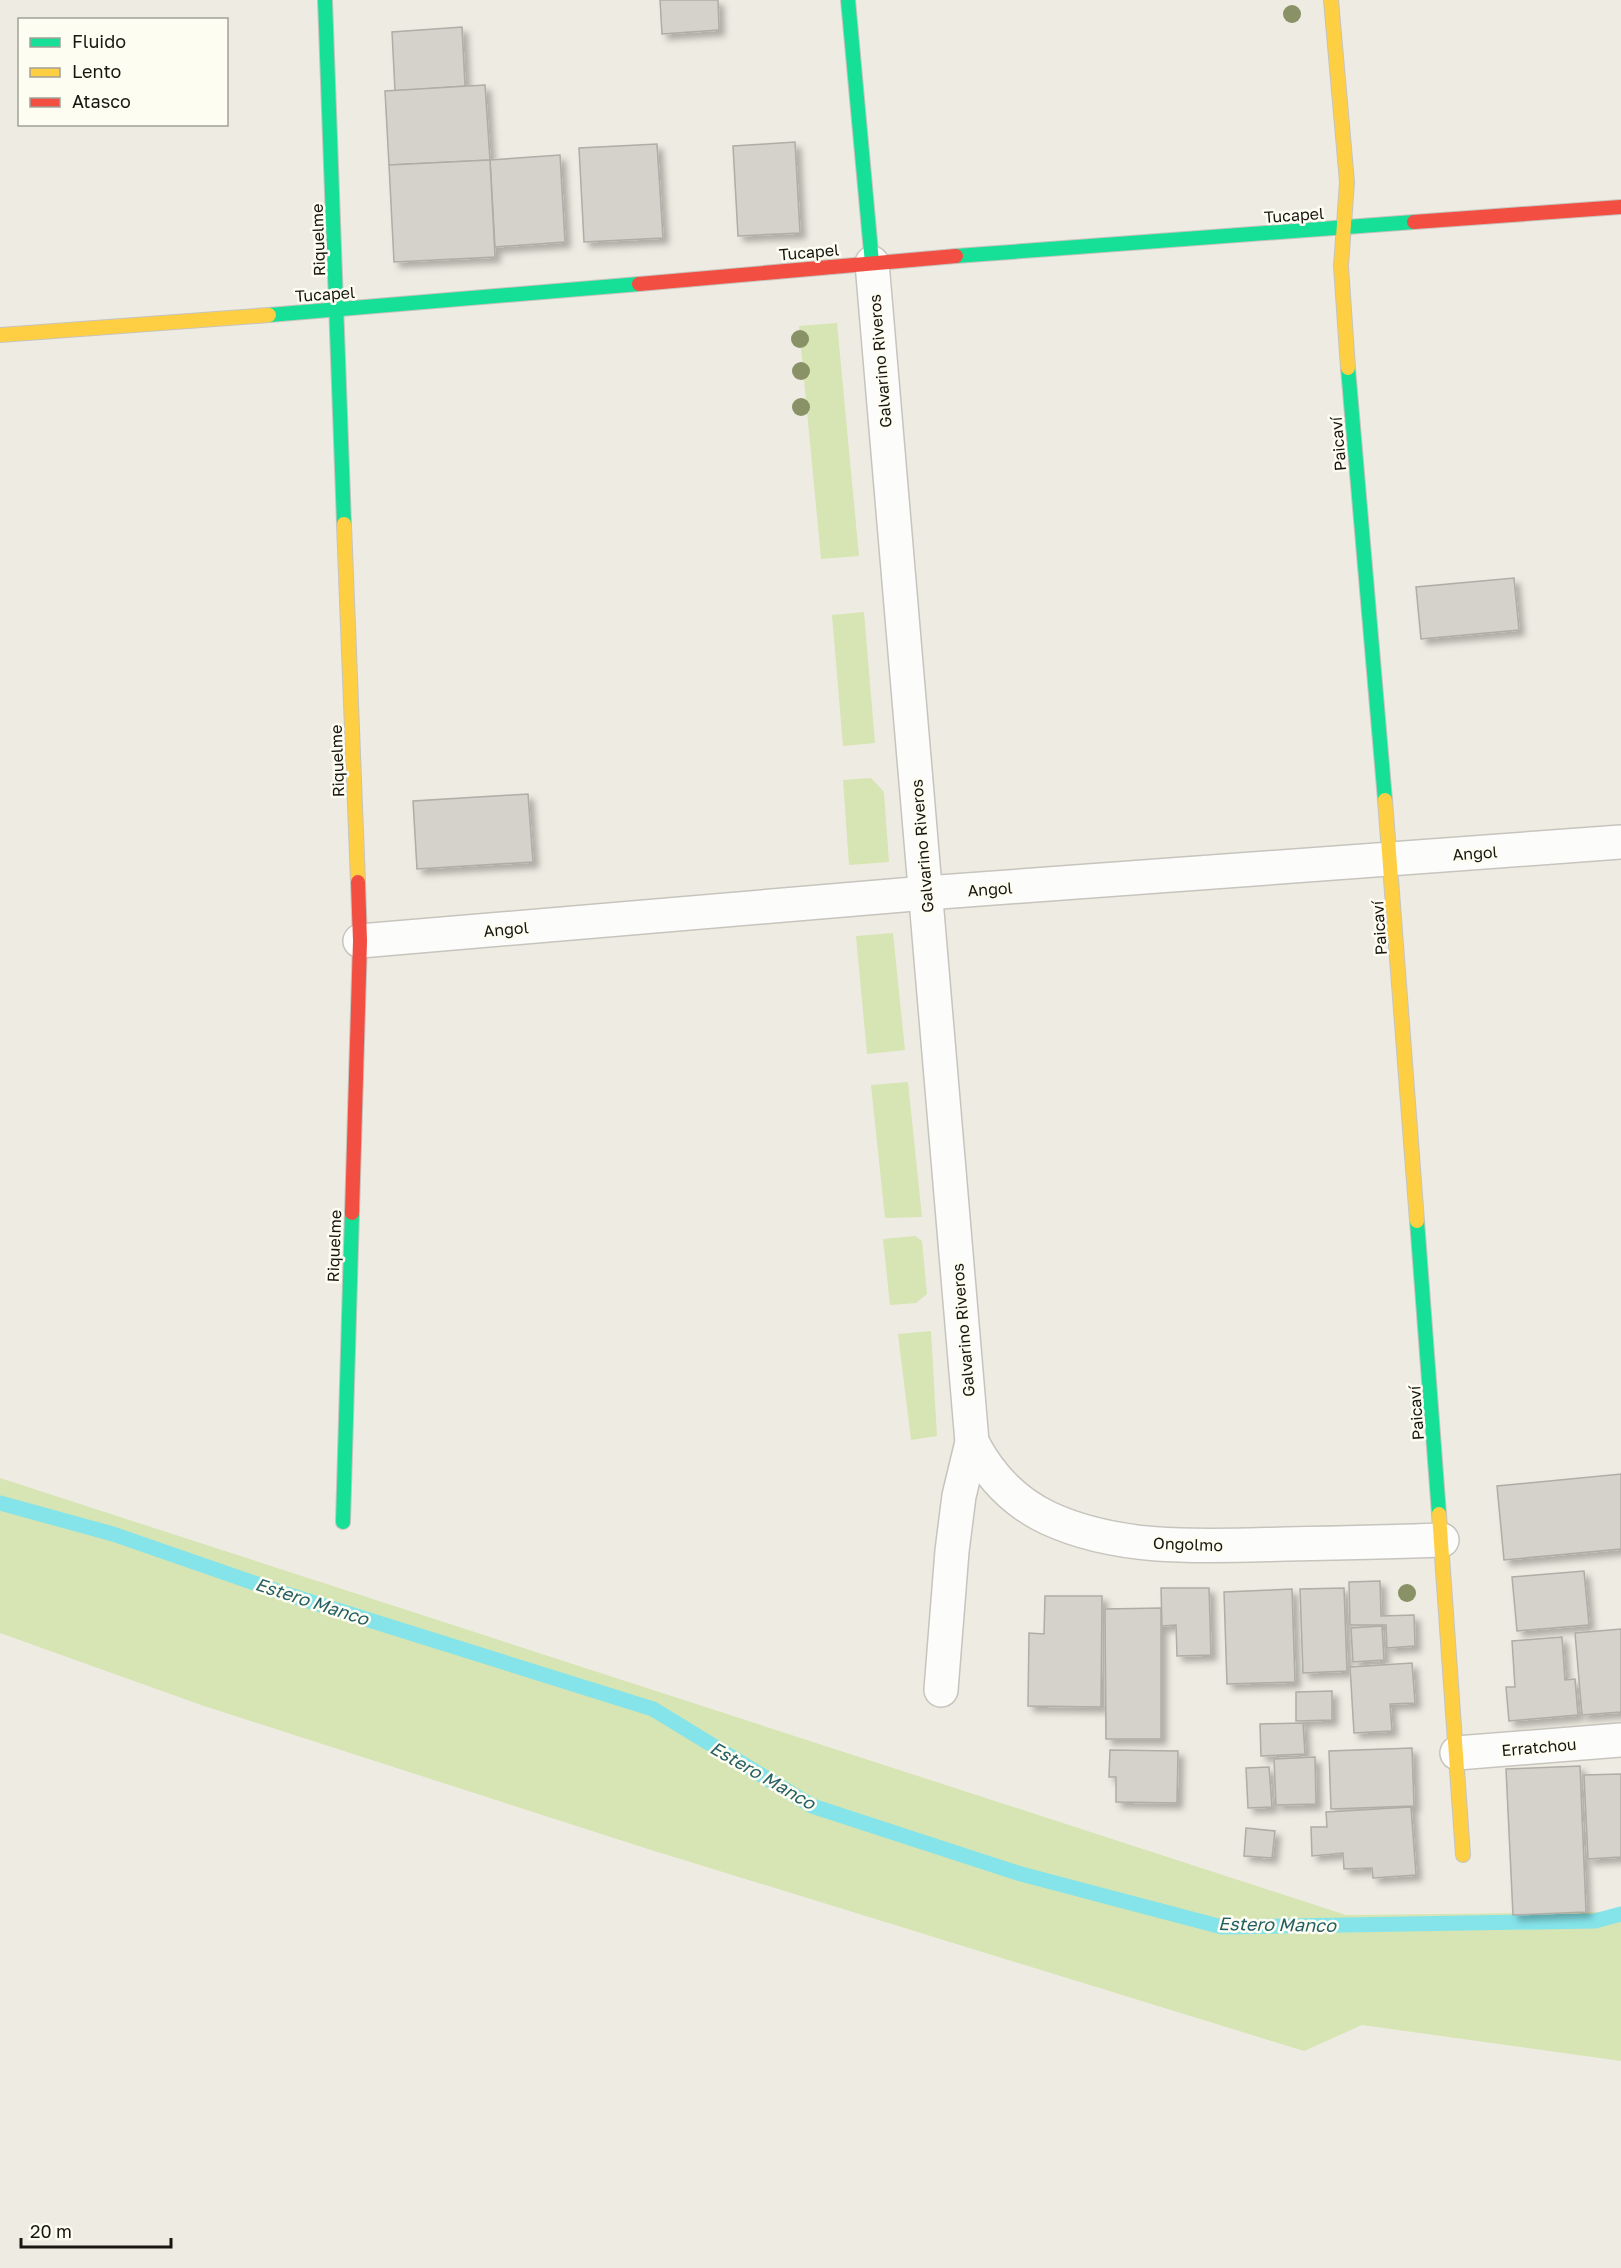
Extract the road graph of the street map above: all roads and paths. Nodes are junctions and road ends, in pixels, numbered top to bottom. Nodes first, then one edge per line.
1 (325, 0) edge
2 (848, 0) edge
3 (1331, 0) edge
4 (1621, 207) edge
5 (1345, 228) junction
6 (872, 263) junction
7 (338, 310) junction
8 (0, 335) edge
9 (1621, 842) edge
10 (1390, 859) junction
11 (926, 893) junction
12 (360, 942) junction
13 (972, 1442) junction
14 (343, 1522) dead end
15 (1442, 1540) junction
16 (941, 1690) dead end
17 (1621, 1740) edge
18 (1457, 1753) junction
19 (1463, 1855) dead end

1 - 7 street, Riquelme
2 - 6 street, Galvarino Riveros
3 - 5 street, Paicaví
4 - 5 street, Tucapel
5 - 6 street, Tucapel
5 - 10 street, Paicaví
6 - 7 street, Tucapel
6 - 11 street, Galvarino Riveros
7 - 8 street, Tucapel
7 - 12 street, Riquelme
9 - 10 street, Angol
10 - 11 street, Angol
10 - 15 street, Paicaví
11 - 12 street, Angol
11 - 13 street, Galvarino Riveros
12 - 14 street, Riquelme
13 - 15 street, Ongolmo
13 - 16 street, Galvarino Riveros
15 - 18 street, Paicaví
17 - 18 street, Erratchou
18 - 19 street, Paicaví

